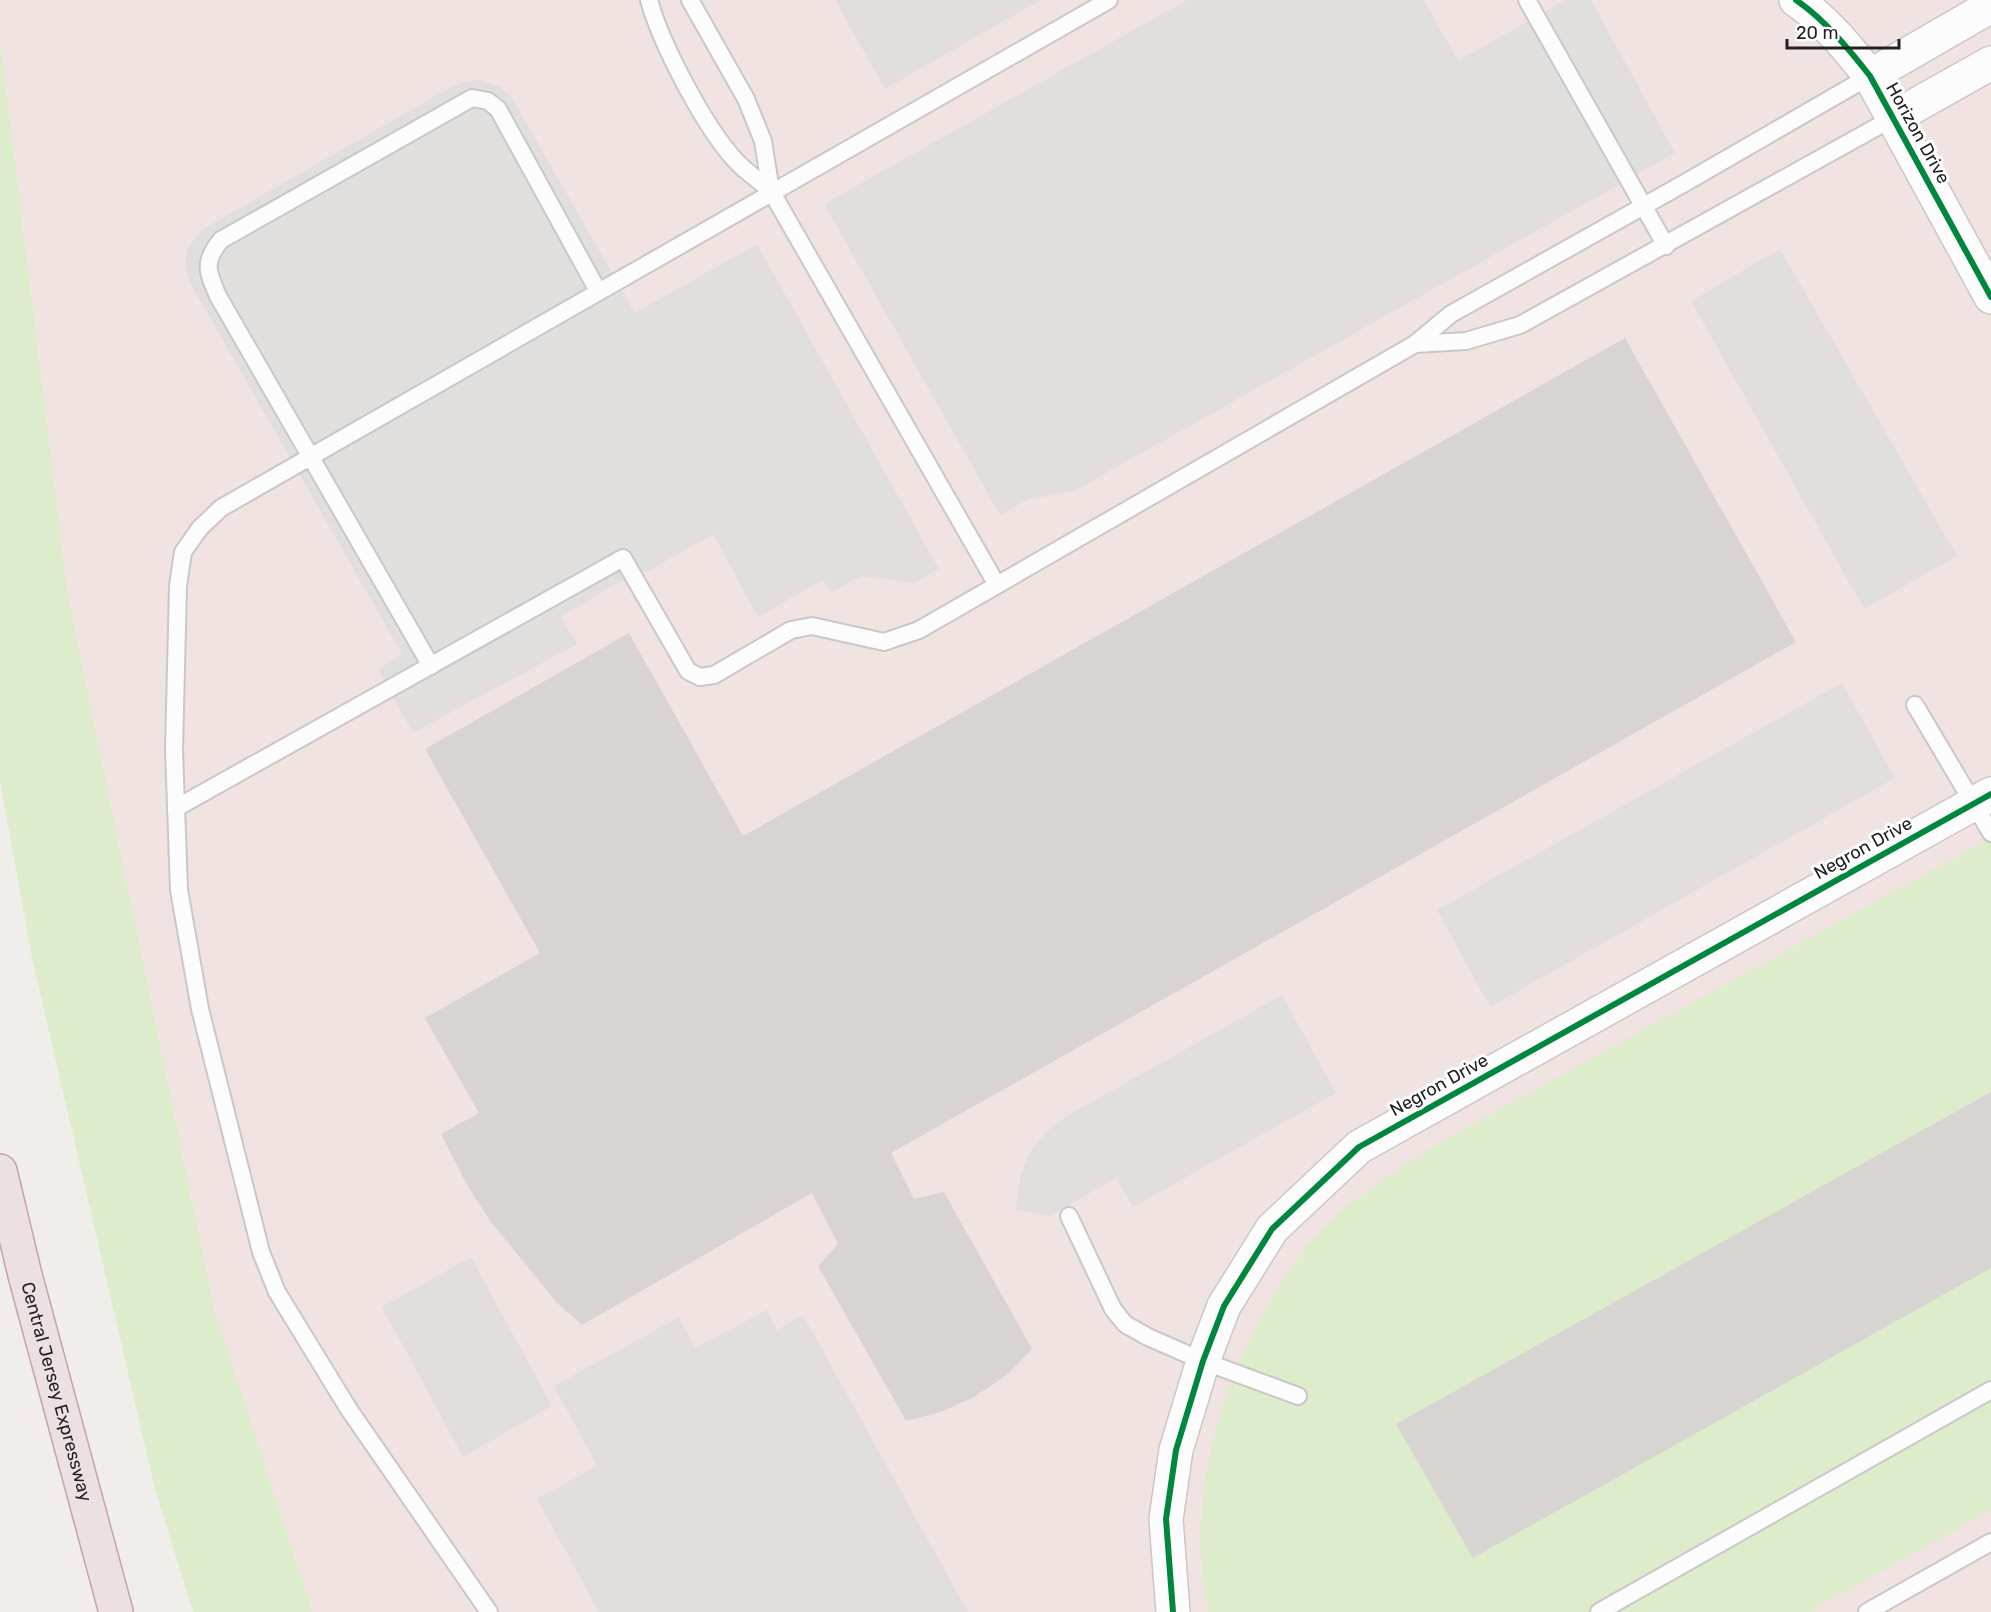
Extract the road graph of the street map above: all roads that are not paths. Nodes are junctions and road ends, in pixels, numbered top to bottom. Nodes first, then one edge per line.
1 (649, 0) edge
2 (690, 0) edge
3 (1109, 0) edge
4 (1527, 0) edge
5 (1796, 0) edge
6 (1991, 6) edge
7 (1991, 63) edge
8 (1870, 76) junction
9 (1893, 118) junction
10 (771, 191) junction
11 (1644, 206) junction
12 (1666, 246) junction
13 (598, 291) junction
14 (1991, 297) edge
15 (1415, 344) junction
16 (309, 458) junction
17 (996, 585) junction
18 (431, 666) junction
19 (1915, 705) dead end
20 (1983, 798) edge
21 (176, 808) junction
22 (1991, 833) edge
23 (0, 1171) edge
24 (1069, 1216) dead end
25 (1203, 1361) junction
26 (1991, 1390) edge
27 (1298, 1396) dead end
28 (1991, 1542) edge
29 (116, 1612) edge
30 (489, 1612) edge
31 (1173, 1612) edge
32 (1599, 1612) edge
33 (1867, 1612) edge

1 - 10 lane
2 - 10 lane
3 - 10 lane
4 - 11 lane
5 - 8 street, Horizon Drive
6 - 8 street
7 - 9 street
8 - 9 street, Horizon Drive
8 - 11 lane
9 - 12 lane
9 - 14 street, Horizon Drive
10 - 13 lane
10 - 17 lane
11 - 12 lane
11 - 15 lane
12 - 15 lane
13 - 16 lane
13 - 16 lane
15 - 17 lane
16 - 18 lane
16 - 21 lane
17 - 18 lane
18 - 21 lane
19 - 20 lane
20 - 22 lane
20 - 25 street, Negron Drive
21 - 30 lane
23 - 29 highway, Central Jersey Expressway
24 - 25 lane
25 - 27 lane
25 - 31 street, Negron Drive
26 - 32 lane
28 - 33 lane

